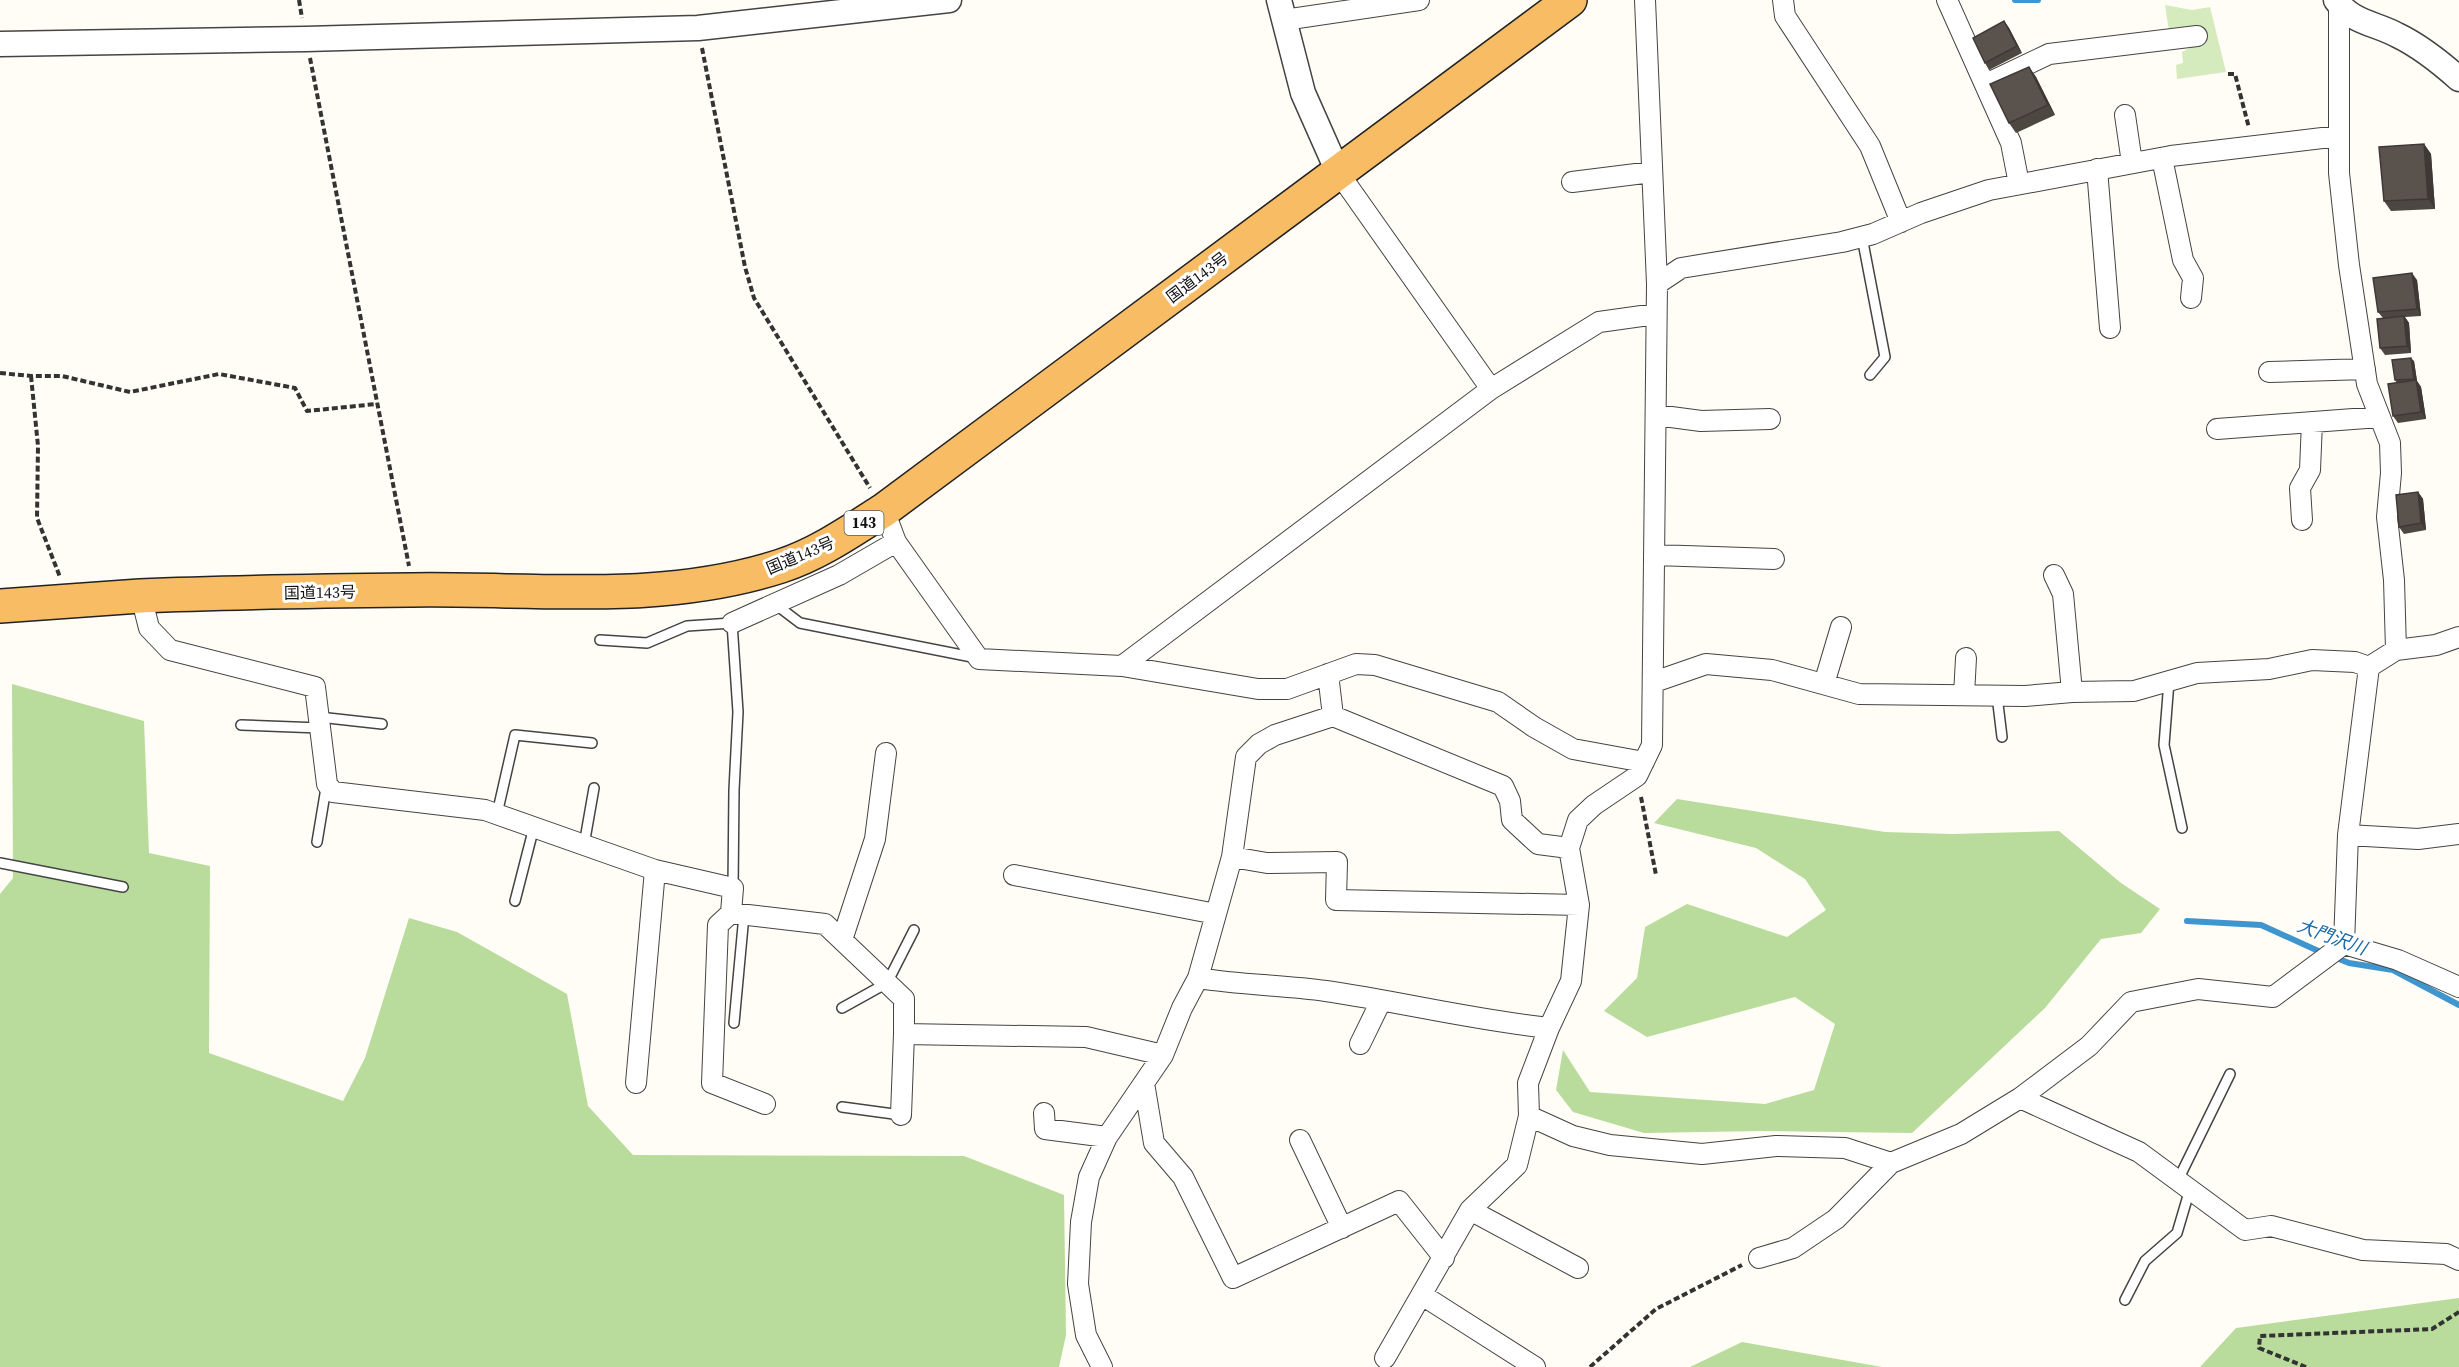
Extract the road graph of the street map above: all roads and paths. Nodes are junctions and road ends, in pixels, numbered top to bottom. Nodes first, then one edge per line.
1 (949, 0) edge
2 (1419, 0) edge
3 (1570, 0) edge
4 (1645, 0) edge
5 (1783, 0) edge
6 (1947, 0) edge
7 (2338, 2) edge
8 (1281, 10) edge
9 (698, 28) junction
10 (2197, 36) dead end
11 (306, 39) junction
12 (0, 44) edge
13 (2228, 74) dead end
14 (2459, 79) edge
15 (1986, 84) junction
16 (2125, 115) dead end
17 (2339, 136) junction
18 (2253, 147) junction
19 (2162, 158) junction
20 (2132, 163) junction
21 (2097, 169) junction
22 (1338, 172) junction
23 (1652, 172) junction
24 (1572, 182) dead end
25 (2019, 184) junction
26 (1901, 222) junction
27 (1862, 237) junction
28 (1657, 284) junction
29 (2191, 298) dead end
30 (1656, 314) junction
31 (2110, 328) dead end
32 (2365, 369) junction
33 (2269, 372) dead end
34 (0, 373) edge
35 (1870, 375) dead end
36 (31, 376) junction
37 (1491, 389) junction
38 (376, 404) junction
39 (1656, 415) junction
40 (2380, 417) junction
41 (1770, 419) dead end
42 (2312, 422) junction
43 (2217, 429) dead end
44 (884, 510) junction
45 (2302, 520) dead end
46 (896, 542) junction
47 (1655, 555) junction
48 (1774, 559) dead end
49 (2054, 576) dead end
50 (414, 590) junction
51 (141, 596) junction
52 (69, 602) junction
53 (775, 604) junction
54 (0, 606) edge
55 (732, 623) junction
56 (1841, 627) dead end
57 (2459, 637) edge
58 (600, 640) dead end
59 (2396, 650) junction
60 (1966, 658) dead end
61 (979, 659) junction
62 (1122, 666) junction
63 (2369, 668) junction
64 (1328, 674) junction
65 (2169, 681) junction
66 (1654, 682) junction
67 (1824, 684) junction
68 (2072, 692) junction
69 (1965, 695) junction
70 (1996, 696) junction
71 (1333, 716) junction
72 (319, 723) junction
73 (241, 724) dead end
74 (382, 724) dead end
75 (2002, 737) dead end
76 (592, 743) dead end
77 (886, 753) dead end
78 (1640, 769) junction
79 (327, 784) junction
80 (594, 788) dead end
81 (497, 814) junction
82 (534, 827) junction
83 (2182, 828) dead end
84 (2459, 834) edge
85 (2348, 835) junction
86 (317, 842) dead end
87 (584, 845) junction
88 (1569, 848) junction
89 (1232, 857) junction
90 (0, 863) edge
91 (655, 870) junction
92 (1014, 875) dead end
93 (1656, 875) dead end
94 (123, 887) dead end
95 (733, 888) junction
96 (515, 901) dead end
97 (1579, 906) junction
98 (737, 914) junction
99 (1216, 914) junction
100 (914, 930) dead end
101 (842, 940) junction
102 (2344, 944) junction
103 (1198, 978) junction
104 (887, 983) junction
105 (2459, 987) edge
106 (1381, 1001) junction
107 (842, 1008) dead end
108 (734, 1023) dead end
109 (1549, 1028) junction
110 (904, 1034) junction
111 (1360, 1044) dead end
112 (1163, 1054) junction
113 (2230, 1074) dead end
114 (636, 1083) dead end
115 (1144, 1083) junction
116 (2020, 1098) junction
117 (765, 1104) dead end
118 (842, 1107) dead end
119 (1044, 1113) dead end
120 (901, 1115) joint
121 (1529, 1116) junction
122 (1107, 1137) junction
123 (1300, 1140) dead end
124 (1890, 1163) junction
125 (2184, 1185) junction
126 (1470, 1210) junction
127 (1342, 1228) junction
128 (1444, 1258) junction
129 (1759, 1258) joint
130 (2459, 1260) edge
131 (1578, 1268) dead end
132 (1422, 1295) junction
133 (2125, 1300) dead end
134 (2459, 1312) edge
135 (1385, 1358) dead end
136 (1102, 1367) edge
137 (1535, 1367) edge
138 (1590, 1367) edge
139 (2306, 1367) edge

1 - 9 street
2 - 8 street
3 - 22 highway, 国道143号 / 143
4 - 23 street
5 - 26 street
6 - 15 street
7 - 14 street
7 - 17 street
8 - 22 street
9 - 11 street
9 - 44 path
10 - 15 street
11 - 12 street
11 - 38 path
13 - 18 path
15 - 25 street
16 - 20 street
17 - 18 street
17 - 32 street
18 - 19 street
19 - 20 street
19 - 29 street
20 - 21 street
21 - 25 street
21 - 31 street
22 - 37 street
22 - 44 highway, 国道143号 / 143
23 - 24 street
23 - 28 street
25 - 26 street
26 - 27 street
27 - 28 street
27 - 35 lane
28 - 30 street
30 - 37 street
30 - 39 street
32 - 33 street
32 - 40 street
34 - 36 path
36 - 38 path
36 - 52 path
37 - 62 street
38 - 50 path
39 - 41 street
39 - 47 street
40 - 42 street
40 - 59 street
42 - 43 street
42 - 45 street
44 - 46 street
44 - 50 highway, 国道143号 / 143
46 - 53 street
46 - 61 street
47 - 48 street
47 - 66 street
49 - 68 street
50 - 51 highway, 国道143号 / 143
51 - 52 highway, 国道143号 / 143
51 - 72 street
52 - 54 highway, 国道143号 / 143
53 - 55 street
53 - 61 lane
55 - 58 lane
55 - 95 lane
56 - 67 street
57 - 59 street
59 - 63 street
60 - 69 street
61 - 62 street
62 - 64 street
63 - 65 street
63 - 85 street
64 - 71 street
64 - 78 street
65 - 68 street
65 - 83 lane
66 - 67 street
66 - 78 street
67 - 69 street
68 - 70 street
69 - 70 street
70 - 75 lane
71 - 88 street
71 - 89 street
72 - 73 lane
72 - 74 lane
72 - 79 street
76 - 81 lane
77 - 101 street
78 - 88 street
78 - 93 path
79 - 81 street
79 - 86 lane
80 - 87 lane
81 - 82 street
82 - 87 street
82 - 96 lane
84 - 85 street
85 - 102 street
87 - 91 street
88 - 97 street
89 - 97 street
89 - 99 street
90 - 94 lane
91 - 95 street
91 - 114 street
92 - 99 street
95 - 98 street
97 - 109 street
98 - 101 street
98 - 108 lane
98 - 117 street
99 - 103 street
100 - 104 lane
101 - 104 street
102 - 105 street
102 - 116 street
103 - 106 street
103 - 112 street
104 - 107 lane
104 - 110 street
106 - 109 street
106 - 111 street
109 - 121 street
110 - 112 street
110 - 120 street
112 - 115 street
113 - 125 lane
115 - 122 street
115 - 127 street
116 - 124 street
116 - 125 street
118 - 120 lane
119 - 122 street
121 - 124 street
121 - 126 street
122 - 136 street
123 - 127 street
124 - 129 street
125 - 130 street
125 - 133 lane
126 - 128 street
126 - 131 street
127 - 128 street
128 - 132 street
129 - 138 path
132 - 135 street
132 - 137 street
134 - 139 path

